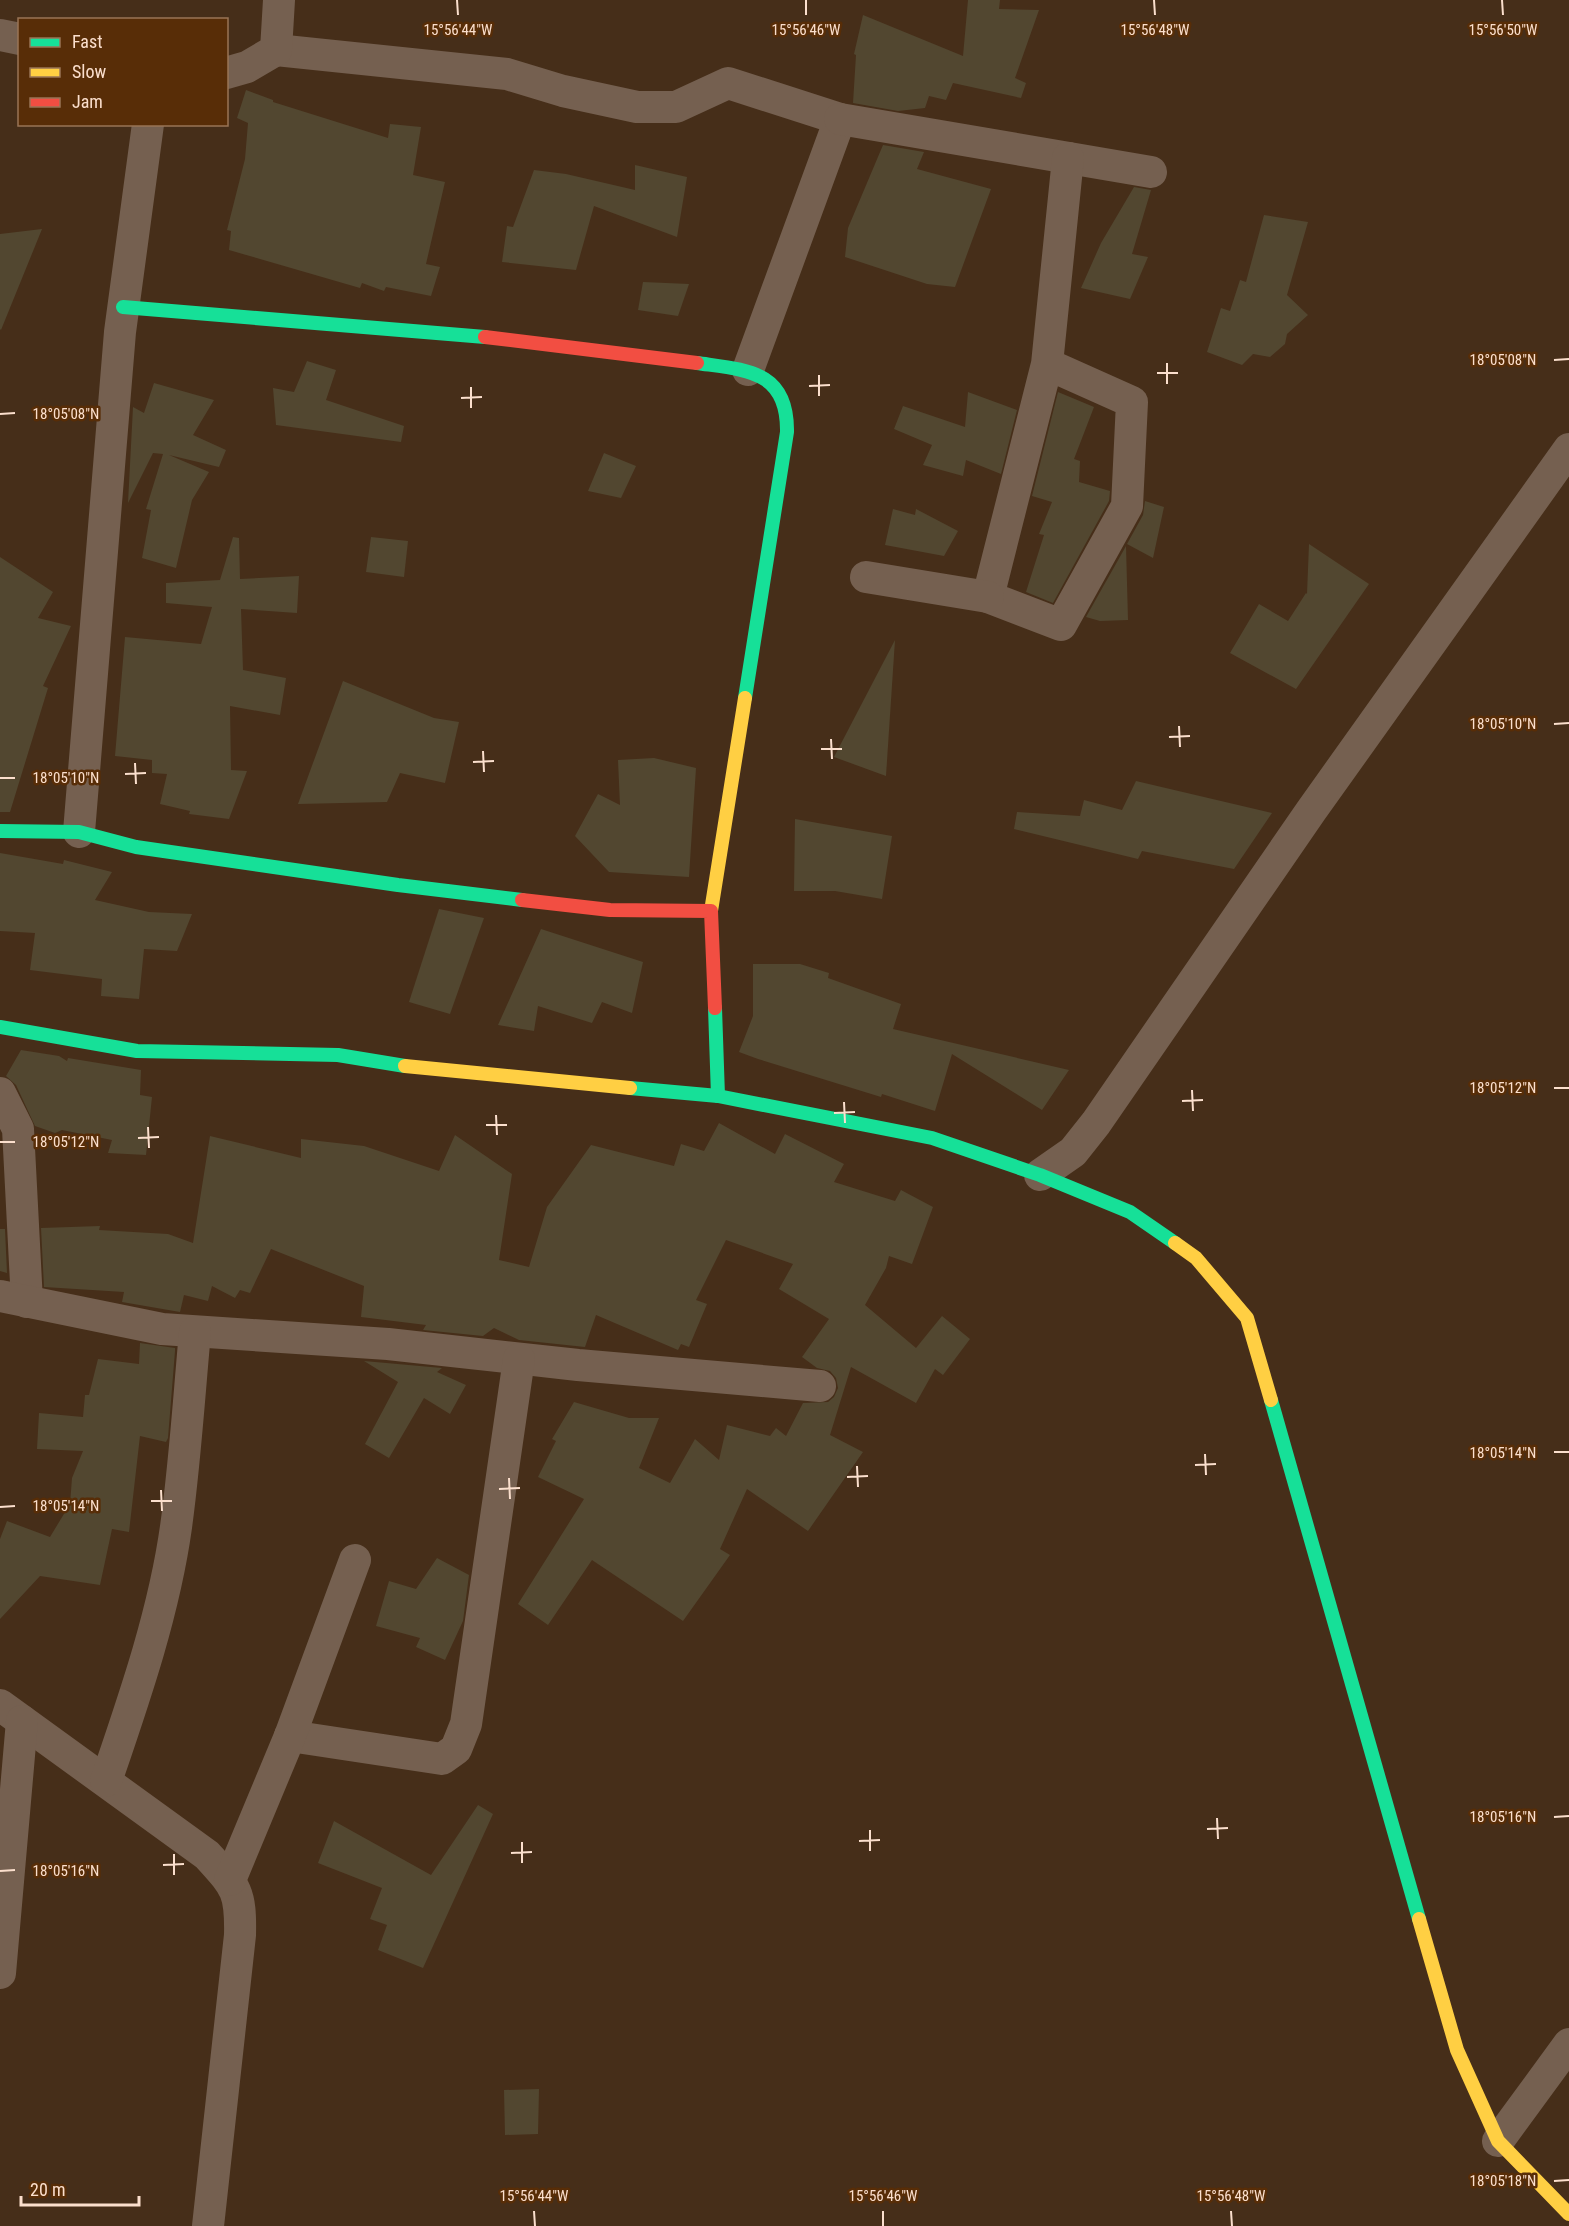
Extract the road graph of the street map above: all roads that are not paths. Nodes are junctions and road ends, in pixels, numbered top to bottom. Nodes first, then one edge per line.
1 (279, 0) edge
2 (0, 35) edge
3 (18, 39) edge
4 (276, 50) junction
5 (228, 72) edge
6 (840, 119) junction
7 (148, 126) edge
8 (1068, 158) junction
9 (1151, 172) dead end
10 (123, 307) junction
11 (1047, 364) junction
12 (748, 370) junction
13 (1569, 449) edge
14 (866, 577) dead end
15 (988, 597) junction
16 (0, 831) edge
17 (79, 832) junction
18 (711, 910) junction
19 (0, 1027) edge
20 (0, 1093) edge
21 (718, 1096) junction
22 (1040, 1175) junction
23 (14, 1299) edge
24 (195, 1332) junction
25 (519, 1359) junction
26 (820, 1386) dead end
27 (355, 1560) dead end
28 (11, 1713) edge
29 (290, 1736) junction
30 (106, 1781) junction
31 (230, 1880) junction
32 (0, 1973) edge
33 (1569, 2044) edge
34 (1498, 2141) junction
35 (1569, 2214) edge
36 (208, 2226) edge

1 - 4 street
2 - 3 street
4 - 5 street
4 - 6 street
6 - 8 street
6 - 12 street
7 - 10 street
8 - 9 street
8 - 11 street
10 - 12 street
10 - 17 street
11 - 15 street
11 - 15 street
12 - 18 street
13 - 22 street
14 - 15 street
16 - 17 street
17 - 18 street
18 - 21 street
19 - 21 street
20 - 23 street
21 - 22 street
22 - 34 street
23 - 24 street
24 - 25 street
24 - 30 street
25 - 26 street
25 - 29 street
27 - 29 street
28 - 30 street
28 - 32 street
29 - 31 street
30 - 31 street
31 - 36 street
33 - 34 street
34 - 35 street

